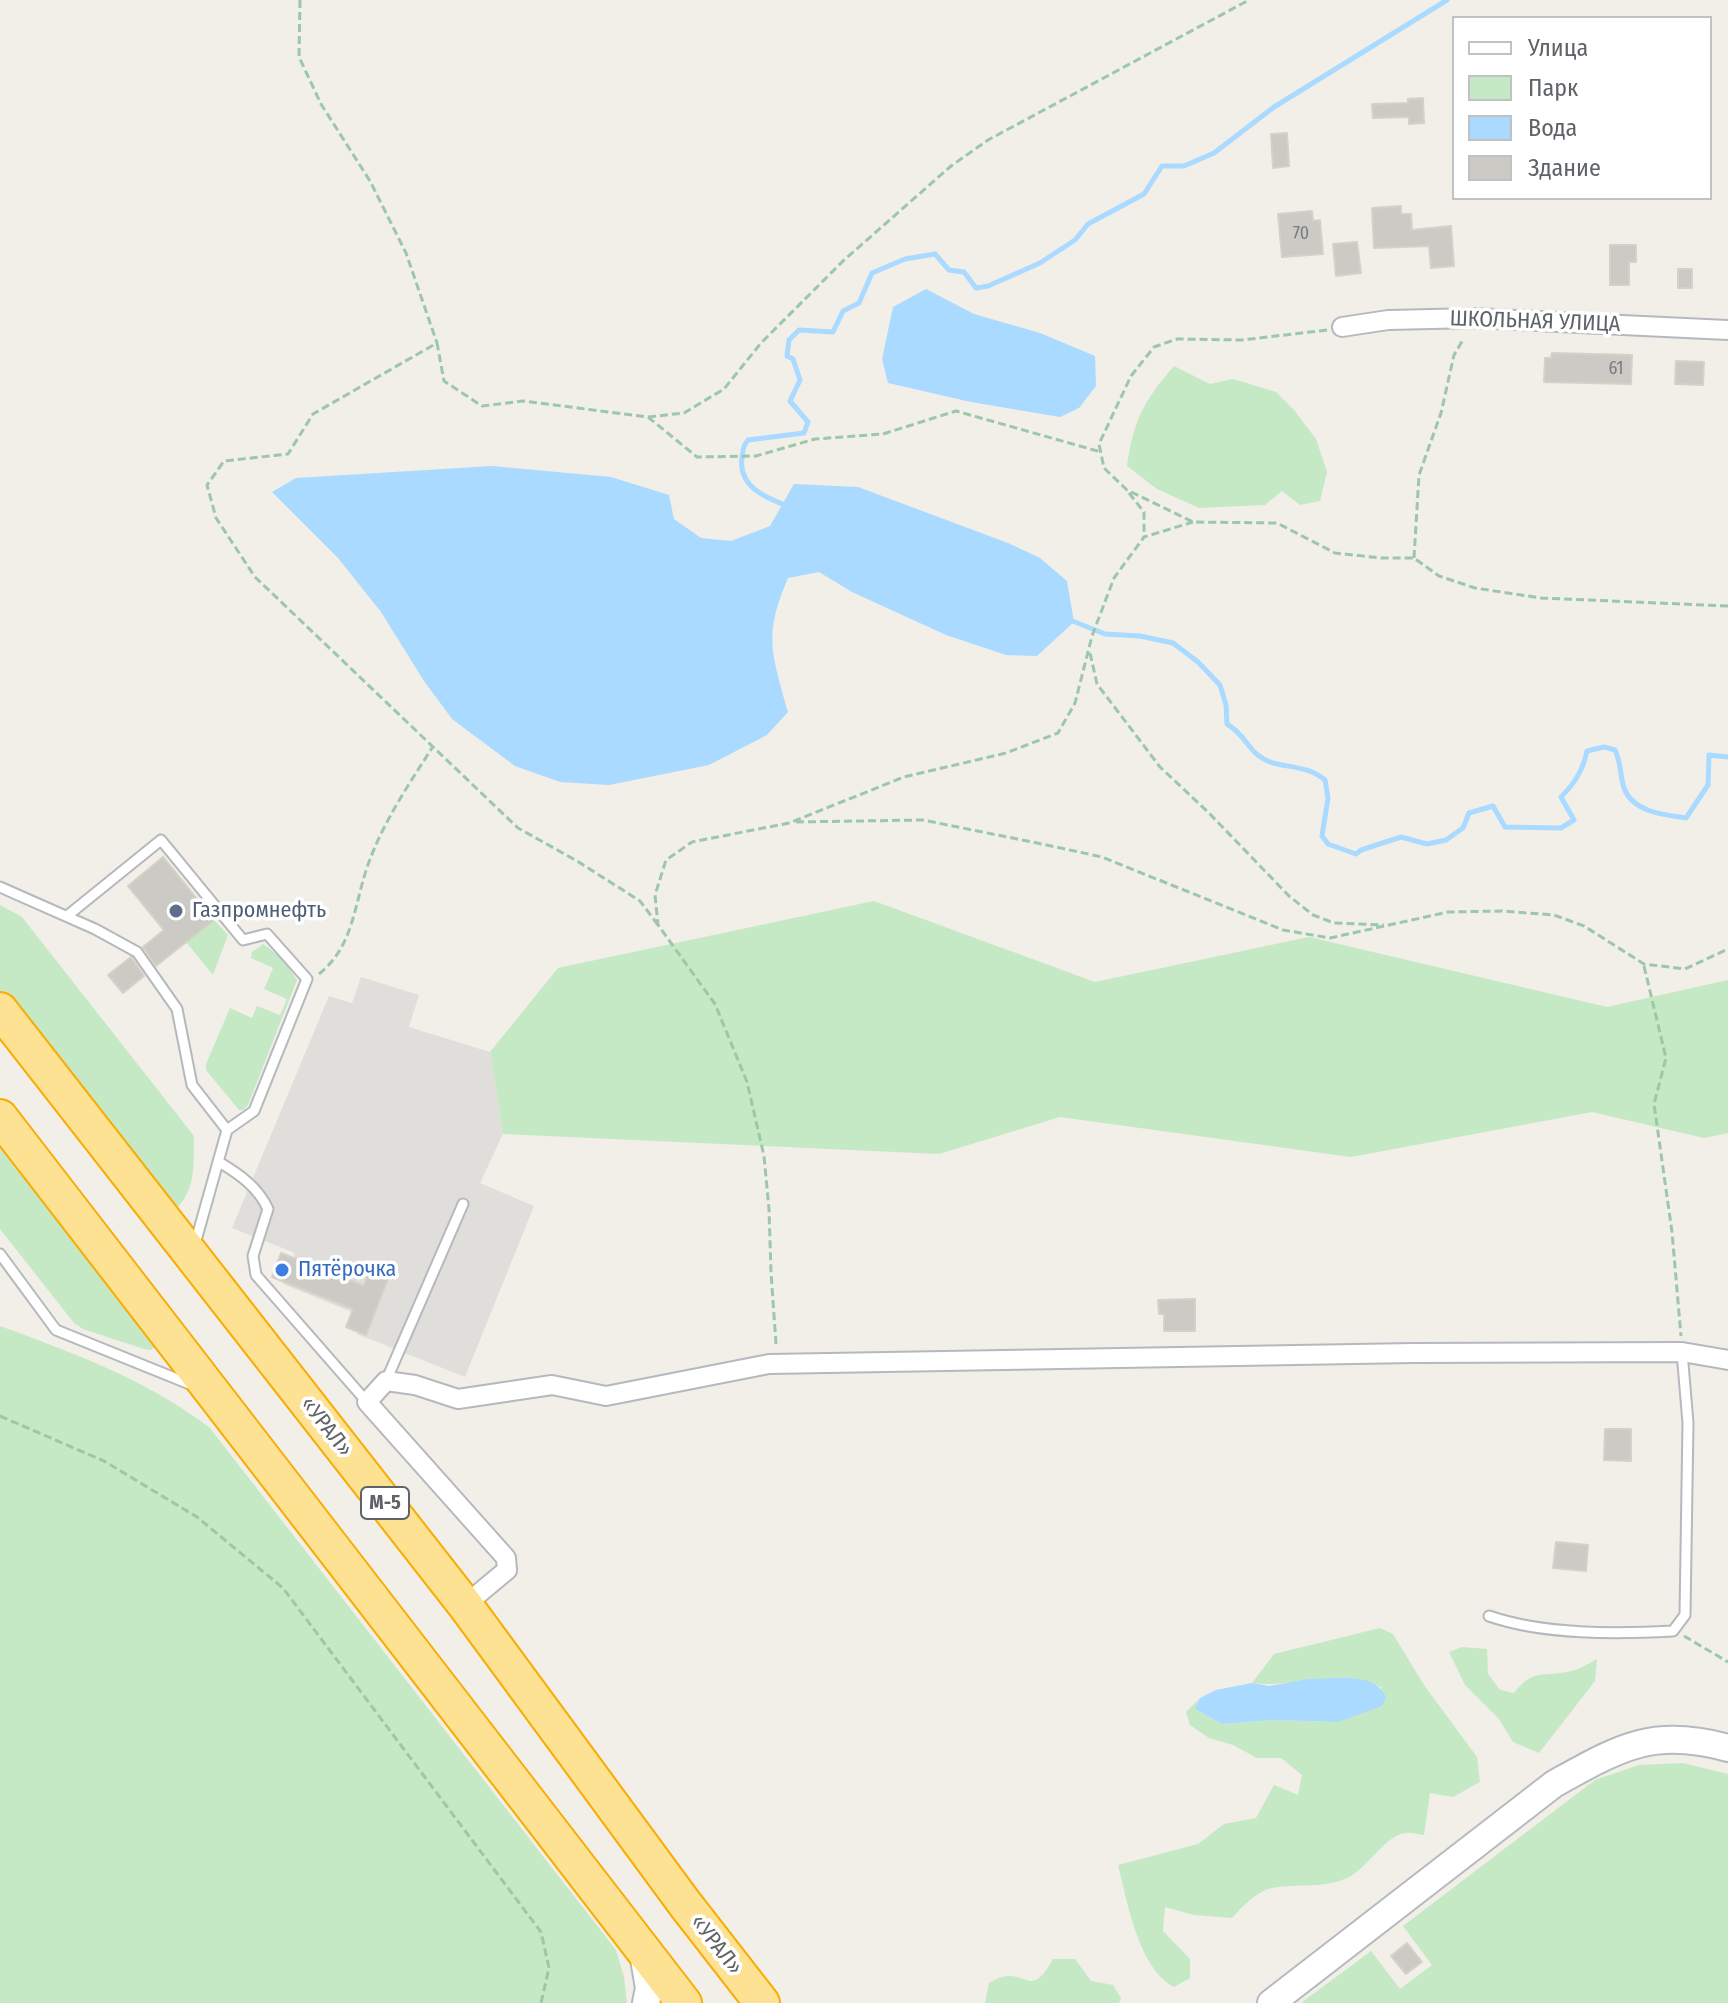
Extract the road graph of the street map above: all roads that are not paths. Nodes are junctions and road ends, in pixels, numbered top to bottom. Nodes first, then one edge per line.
1 (1342, 327) road end
2 (1728, 330) edge
3 (0, 887) edge
4 (67, 916) junction
5 (0, 1010) edge
6 (0, 1117) edge
7 (227, 1130) junction
8 (219, 1162) junction
9 (463, 1204) dead end
10 (0, 1254) edge
11 (192, 1255) junction
12 (1682, 1352) junction
13 (1728, 1360) edge
14 (386, 1381) junction
15 (211, 1393) junction
16 (367, 1402) junction
17 (465, 1605) junction
18 (1489, 1616) dead end
19 (1728, 1748) edge
20 (643, 1949) junction
21 (646, 2003) edge
22 (684, 2003) edge
23 (762, 2003) edge
24 (1271, 2003) edge

1 - 2 street, ШКОЛЬНАЯ УЛИЦА
3 - 4 lane
4 - 7 lane
4 - 7 lane
5 - 11 highway, «УРАЛ» / М-5
6 - 15 highway
7 - 8 lane
8 - 11 lane
8 - 16 lane
9 - 14 lane
10 - 15 lane
11 - 17 highway, «УРАЛ» / М-5
12 - 13 street
12 - 14 street
12 - 18 lane
14 - 16 street
15 - 20 highway
16 - 17 street
17 - 23 highway, «УРАЛ» / М-5
19 - 24 main road
20 - 21 main road
20 - 22 highway

